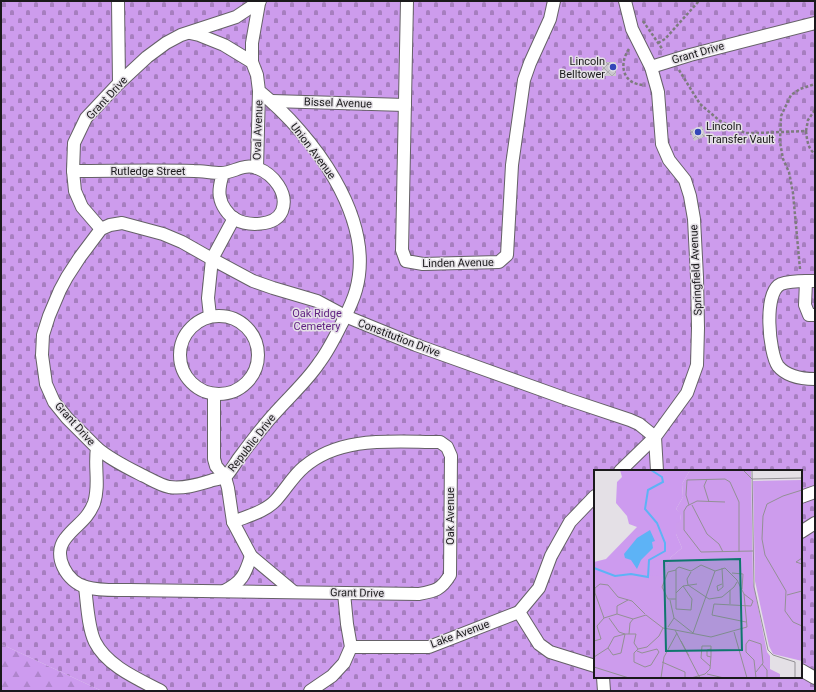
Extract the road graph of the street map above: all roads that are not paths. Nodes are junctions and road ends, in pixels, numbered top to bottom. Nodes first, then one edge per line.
1 (118, 1) edge
2 (407, 1) edge
3 (554, 1) edge
4 (625, 1) edge
5 (260, 2) edge
6 (815, 23) edge
7 (190, 33) junction
8 (252, 62) junction
9 (651, 67) junction
10 (119, 83) junction
11 (260, 91) junction
12 (272, 101) junction
13 (405, 105) junction
14 (257, 168) junction
15 (73, 171) junction
16 (222, 173) junction
17 (234, 218) junction
18 (101, 229) junction
19 (212, 259) junction
20 (807, 278) edge
21 (815, 314) edge
22 (210, 316) junction
23 (345, 316) junction
24 (815, 379) edge
25 (214, 395) junction
26 (655, 437) junction
27 (97, 448) junction
28 (621, 470) edge
29 (657, 470) edge
30 (225, 477) junction
31 (815, 492) edge
32 (594, 497) edge
33 (802, 497) edge
34 (232, 522) junction
35 (815, 523) edge
36 (802, 531) edge
37 (251, 556) junction
38 (444, 584) joint
39 (85, 587) junction
40 (222, 592) junction
41 (294, 592) junction
42 (344, 593) junction
43 (519, 612) junction
44 (351, 647) junction
45 (594, 666) edge
46 (802, 671) edge
47 (603, 678) edge
48 (815, 678) edge
49 (161, 691) edge
50 (310, 691) edge
51 (604, 691) edge

1 - 10 lane
2 - 13 lane, Linden Avenue
3 - 13 lane, Linden Avenue
4 - 9 lane
5 - 7 lane, Grant Drive
5 - 8 lane
6 - 9 lane, Grant Drive
7 - 8 lane
7 - 10 lane, Grant Drive
8 - 11 lane
9 - 26 lane, Springfield Avenue
10 - 15 lane, Grant Drive
11 - 12 lane, Union Avenue
11 - 14 lane, Oval Avenue
12 - 13 lane, Bissel Avenue
12 - 23 lane, Union Avenue
14 - 16 lane, Oval Avenue
14 - 17 lane, Oval Avenue
15 - 16 lane, Rutledge Street
15 - 18 lane, Grant Drive
16 - 17 lane
17 - 19 lane
18 - 19 lane, Constitution Drive
18 - 27 lane, Grant Drive
19 - 22 lane
19 - 23 lane, Constitution Drive
20 - 21 lane
20 - 24 lane
22 - 25 lane
22 - 25 lane
23 - 26 lane, Constitution Drive
23 - 30 lane, Republic Drive
25 - 30 lane
26 - 28 lane, Springfield Avenue
26 - 29 lane
27 - 30 lane, Republic Drive
27 - 39 lane, Grant Drive
30 - 34 lane
31 - 33 lane
32 - 43 lane
34 - 37 lane
34 - 38 lane, Oak Avenue
35 - 36 lane
37 - 40 lane
37 - 41 lane
38 - 42 lane, Grant Drive
39 - 40 lane, Grant Drive
39 - 49 lane
40 - 41 lane, Grant Drive
41 - 42 lane, Grant Drive
42 - 44 lane
43 - 44 lane, Lake Avenue
43 - 45 lane
44 - 50 lane
46 - 48 lane
47 - 51 lane

